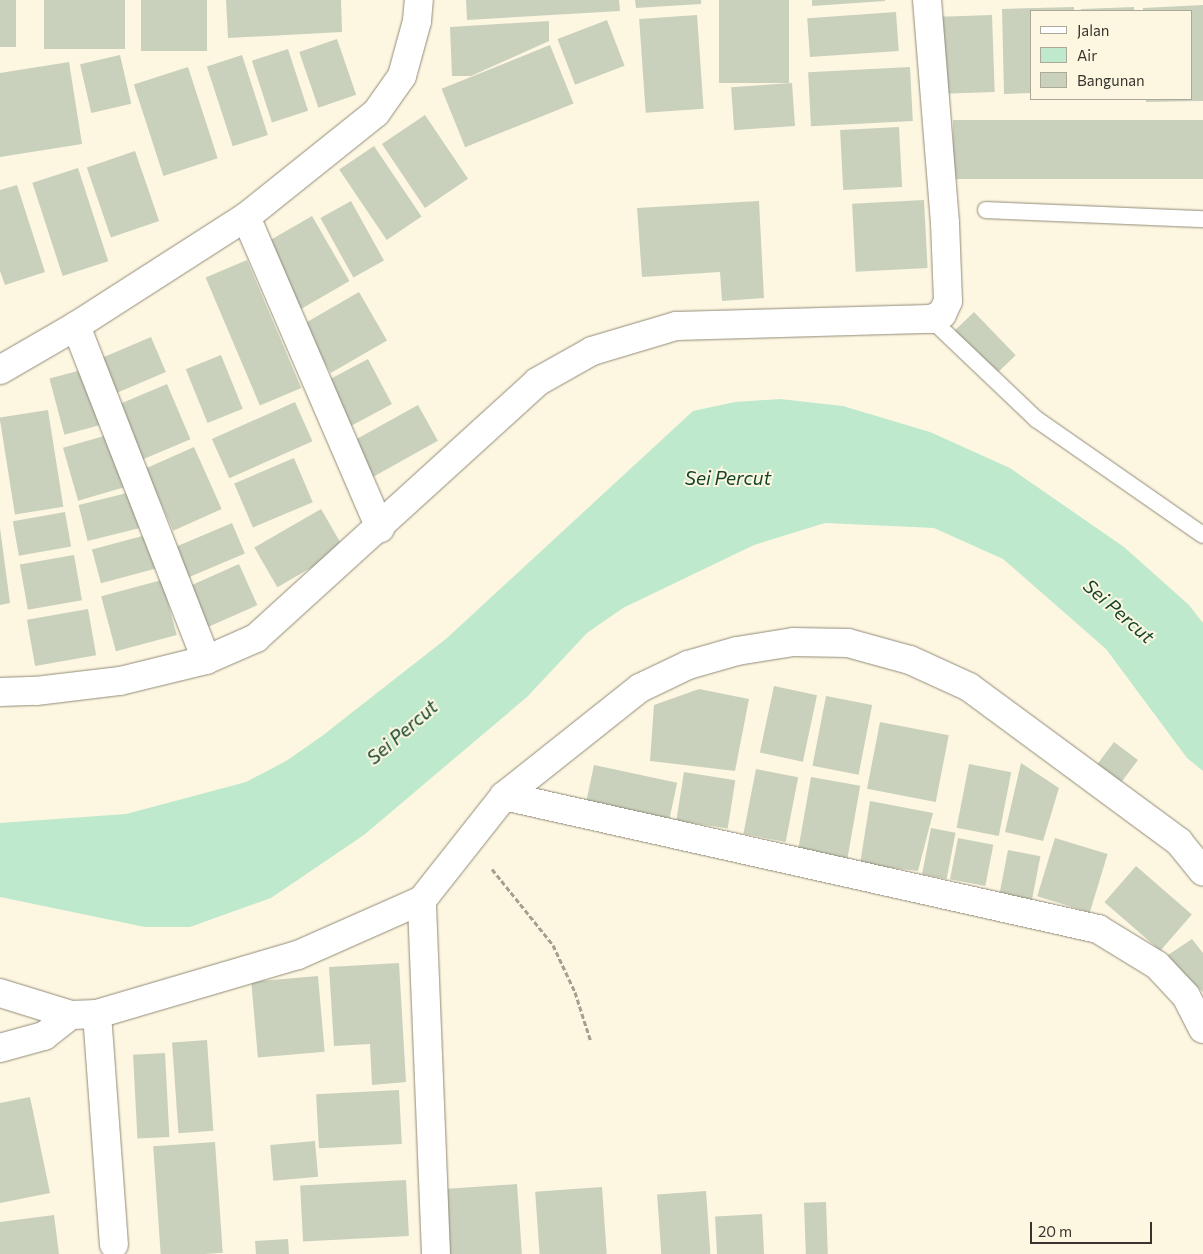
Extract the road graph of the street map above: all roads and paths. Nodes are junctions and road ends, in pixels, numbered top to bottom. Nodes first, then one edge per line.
1 (419, 0) edge
2 (927, 0) edge
3 (986, 210) dead end
4 (246, 217) junction
5 (1203, 219) edge
6 (931, 319) junction
7 (76, 326) junction
8 (0, 370) edge
9 (380, 528) junction
10 (1203, 534) edge
11 (206, 660) junction
12 (0, 692) edge
13 (504, 796) junction
14 (470, 838) junction
15 (1203, 872) edge
16 (422, 900) junction
17 (0, 993) edge
18 (84, 1014) junction
19 (1203, 1028) edge
20 (591, 1042) dead end
21 (0, 1048) edge
22 (114, 1244) dead end
23 (436, 1254) edge

1 - 4 street
2 - 6 street
3 - 5 lane
4 - 7 street
4 - 9 street
6 - 9 street
6 - 10 lane
7 - 8 street
7 - 11 street
9 - 11 street
11 - 12 street
13 - 14 street
13 - 15 street
13 - 19 street
14 - 16 street
14 - 20 path
16 - 18 street
16 - 23 street
17 - 18 street
18 - 21 street
18 - 22 street

